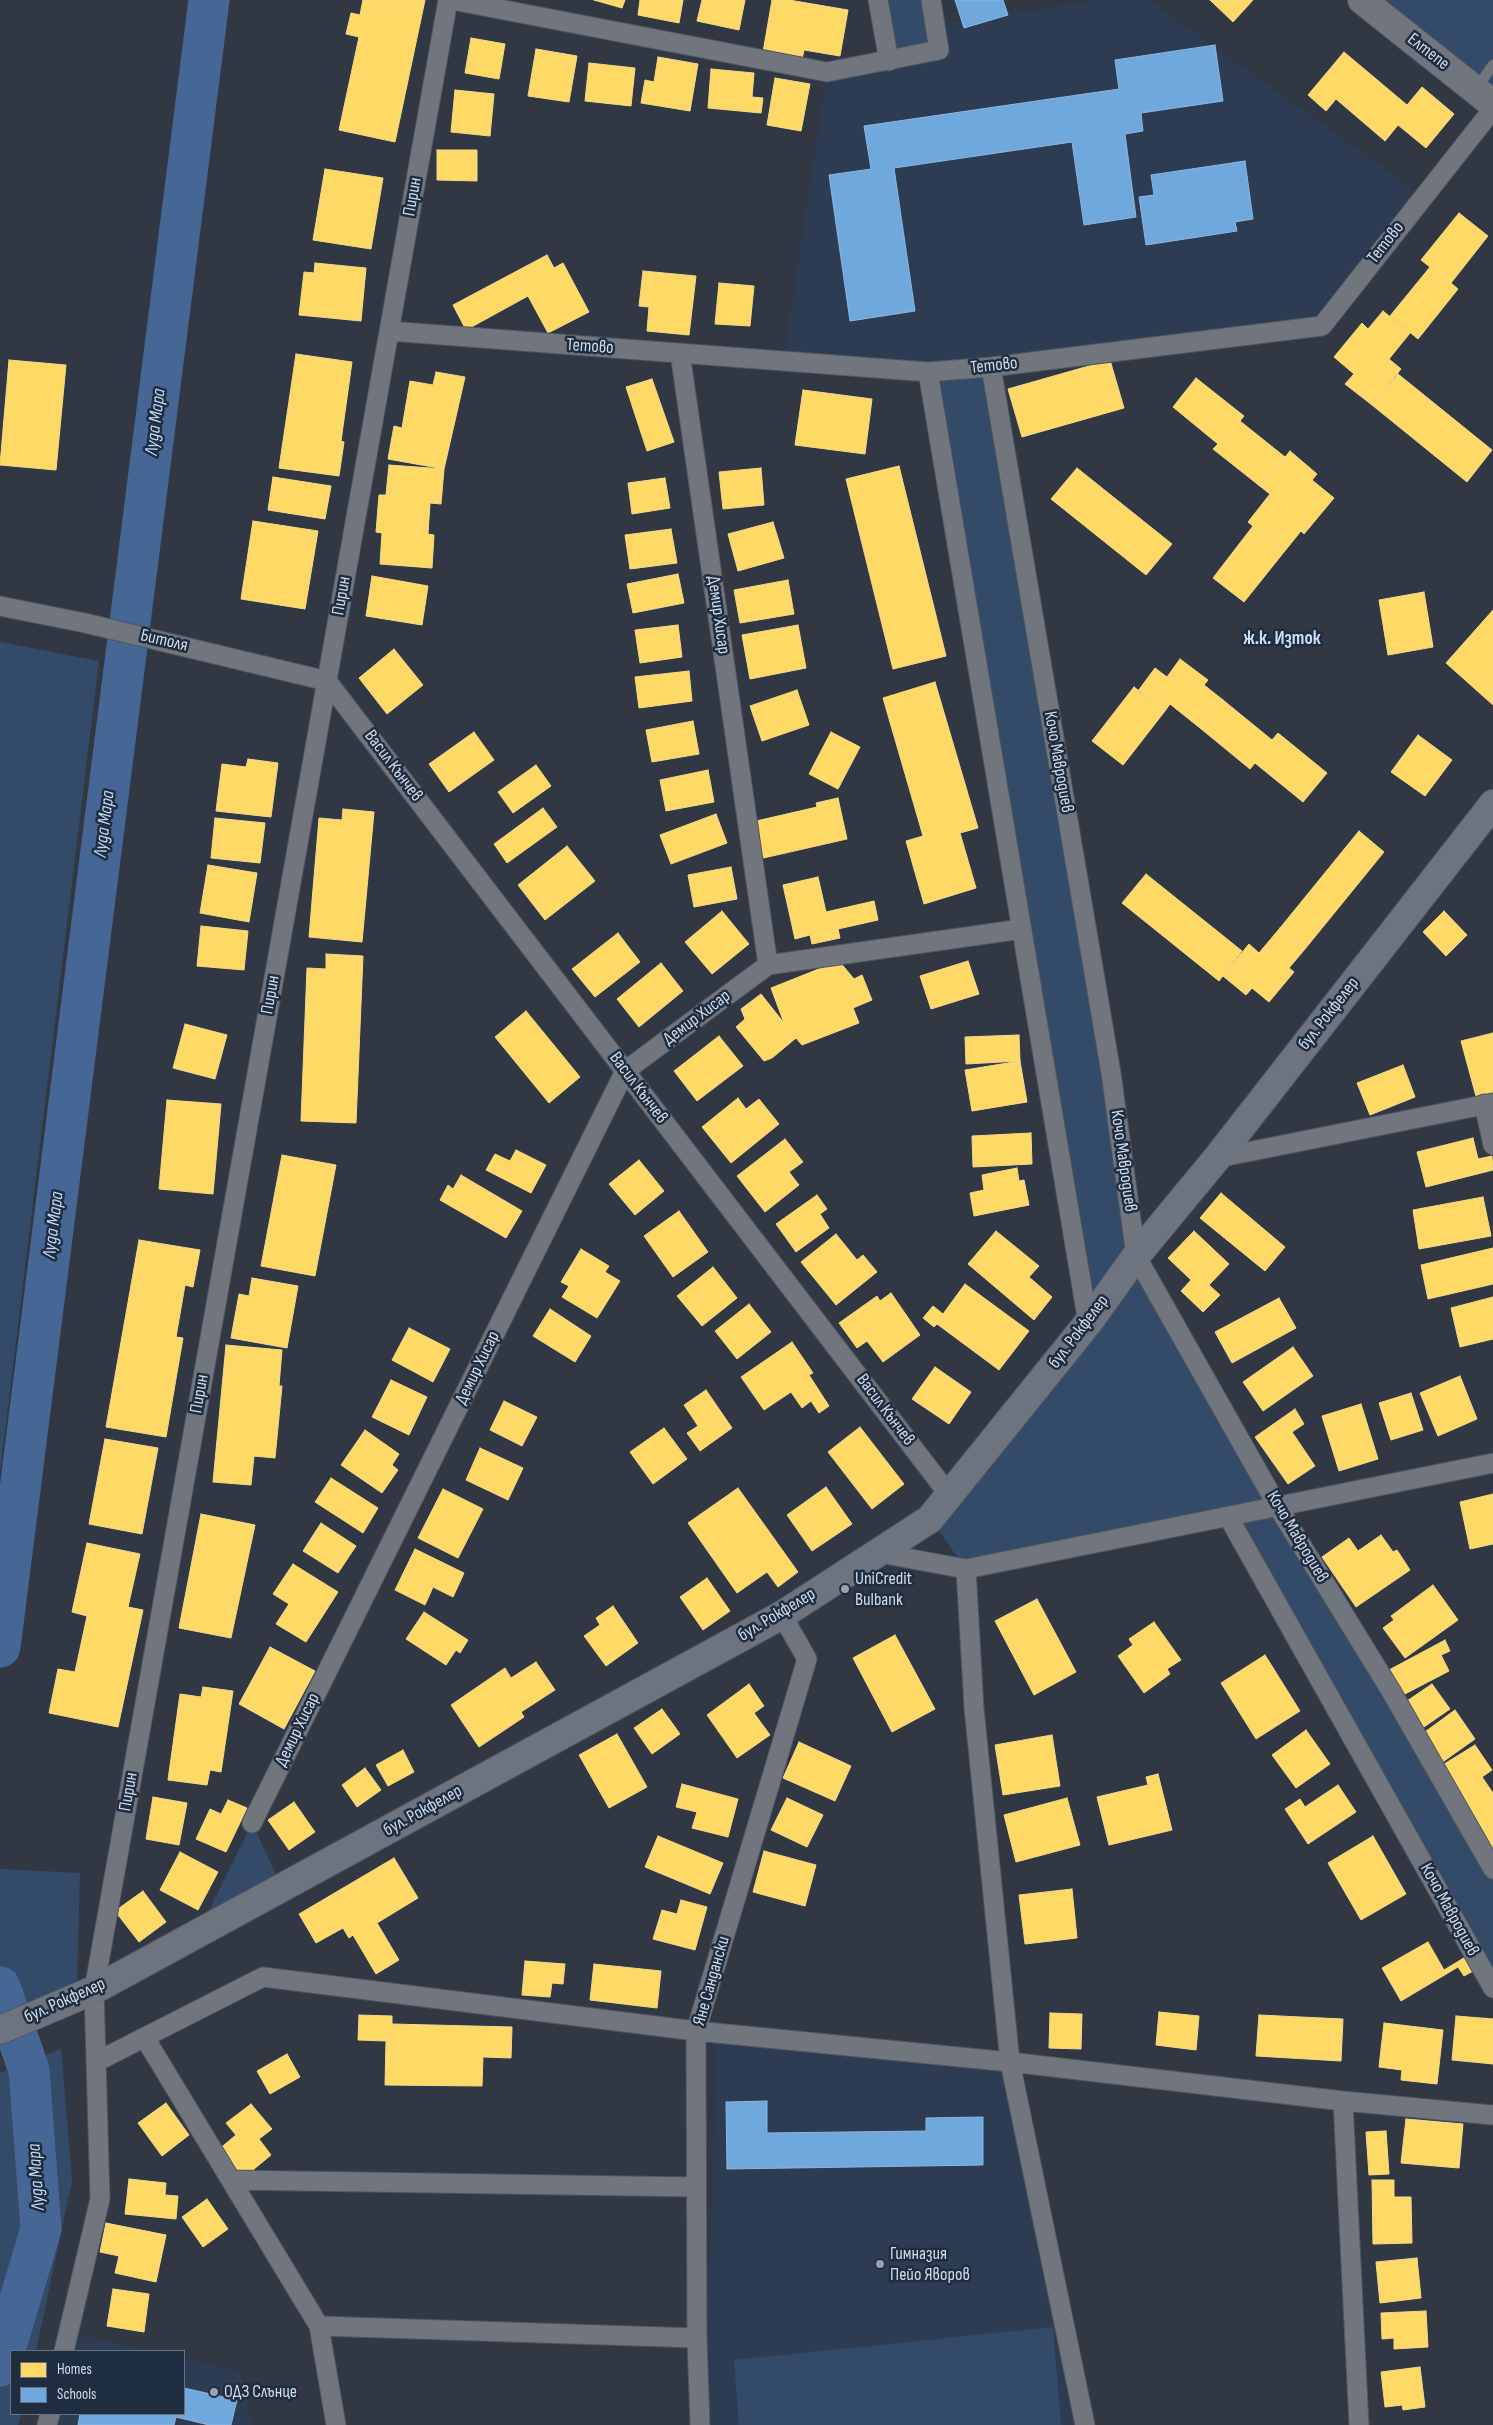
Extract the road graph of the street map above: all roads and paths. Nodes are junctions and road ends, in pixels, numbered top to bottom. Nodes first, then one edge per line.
1 (450, 0) edge
2 (878, 0) edge
3 (931, 0) edge
4 (1362, 0) edge
5 (889, 61) junction
6 (1493, 64) edge
7 (1487, 101) edge
8 (389, 331) junction
9 (680, 353) junction
10 (990, 367) junction
11 (928, 372) junction
12 (0, 606) edge
13 (327, 681) junction
14 (1493, 804) edge
15 (1022, 929) junction
16 (768, 965) junction
17 (625, 1071) junction
18 (1489, 1104) edge
19 (1493, 1145) edge
20 (1217, 1158) junction
21 (1136, 1256) junction
22 (1088, 1323) junction
23 (1493, 1463) edge
24 (950, 1496) junction
25 (1278, 1507) junction
26 (1229, 1518) junction
27 (879, 1553) junction
28 (966, 1569) junction
29 (782, 1615) junction
30 (252, 1823) dead end
31 (1493, 1869) edge
32 (1493, 1988) edge
33 (94, 1990) junction
34 (0, 2030) edge
35 (696, 2031) junction
36 (145, 2038) junction
37 (96, 2062) junction
38 (1010, 2062) junction
39 (1343, 2100) junction
40 (1493, 2115) edge
41 (231, 2180) junction
42 (696, 2187) junction
43 (319, 2326) junction
44 (697, 2338) junction
45 (64, 2350) edge
46 (336, 2425) edge
47 (700, 2425) edge
48 (1085, 2425) edge
49 (1358, 2425) edge

1 - 5 street
1 - 8 street, Пирин
2 - 5 street
3 - 5 street
4 - 7 main road, Елтепе
6 - 7 lane
7 - 10 street, Тетово
8 - 9 street, Тетово
8 - 13 street, Пирин
9 - 11 street, Тетово
9 - 16 street, Демир Хисар
10 - 11 street, Тетово
10 - 21 street, Кочо Мавродиев
11 - 15 street
12 - 13 street, Битоля
13 - 17 street, Васил Кънчев
13 - 33 street, Пирин
14 - 20 main road, бул. Рокфелер
15 - 16 street, Демир Хисар
15 - 22 street
16 - 17 street, Демир Хисар
17 - 24 street, Васил Кънчев
17 - 30 street, Демир Хисар
18 - 19 street
18 - 20 street
20 - 21 main road, бул. Рокфелер
21 - 22 main road, бул. Рокфелер
21 - 25 street, Кочо Мавродиев
22 - 24 main road, бул. Рокфелер
23 - 25 street
24 - 27 main road, бул. Рокфелер
25 - 26 street
25 - 31 street, Кочо Мавродиев
26 - 28 street
26 - 32 street, Кочо Мавродиев
27 - 28 street
27 - 29 main road, бул. Рокфелер
28 - 38 street
29 - 33 main road, бул. Рокфелер
29 - 35 street, Яне Сандански
33 - 34 main road, бул. Рокфелер
33 - 37 street, Пирин
35 - 36 street
35 - 38 street
35 - 42 street, Яне Сандански
36 - 37 street
36 - 41 street
37 - 45 street, Пирин
38 - 39 street
38 - 48 street
39 - 40 street
39 - 49 street
41 - 42 street
41 - 43 street
42 - 44 street, Яне Сандански
43 - 44 street
43 - 46 street
44 - 47 street, Яне Сандански

